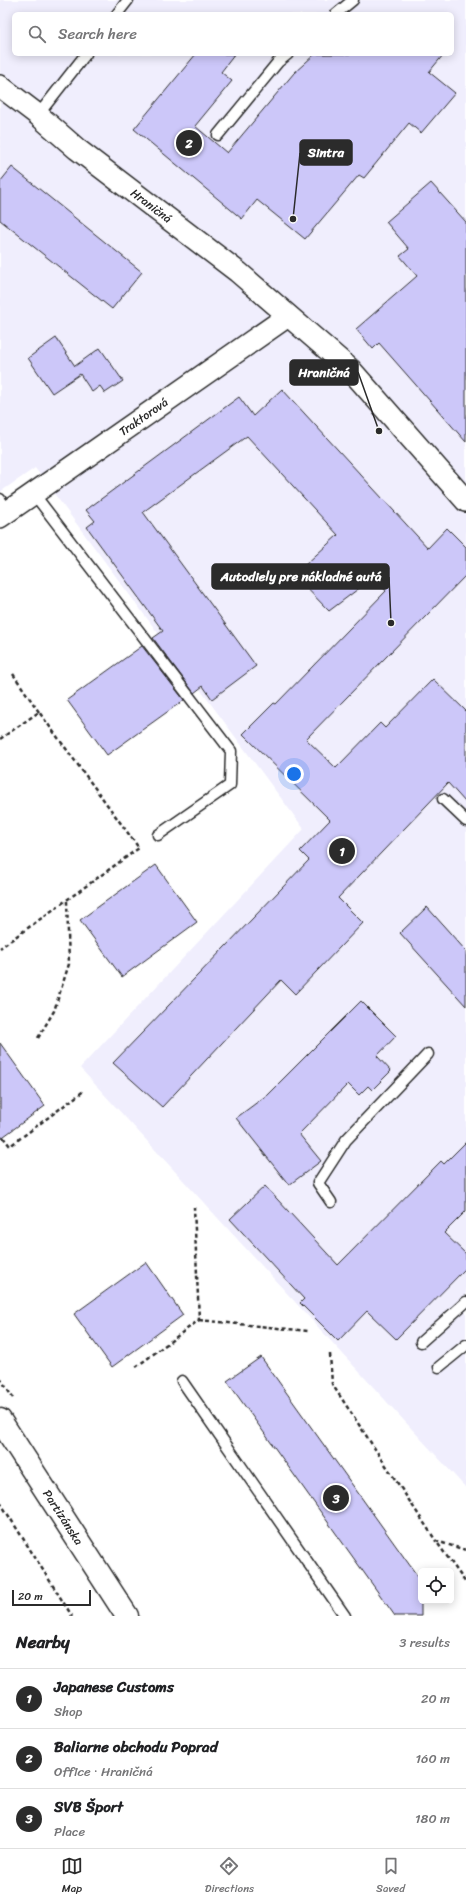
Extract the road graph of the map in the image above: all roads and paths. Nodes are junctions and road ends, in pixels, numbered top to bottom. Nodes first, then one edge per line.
1 (128, 0) edge
2 (353, 0) edge
3 (119, 12) edge
4 (338, 12) edge
5 (84, 56) edge
6 (286, 56) edge
7 (0, 86) edge
8 (38, 115) junction
9 (218, 135) dead end
10 (288, 316) junction
11 (34, 494) junction
12 (466, 501) edge
13 (3, 509) edge
14 (13, 674) dead end
15 (39, 712) junction
16 (0, 739) edge
17 (443, 799) dead end
18 (466, 821) edge
19 (158, 835) dead end
20 (66, 900) junction
21 (0, 948) edge
22 (38, 1038) dead end
23 (428, 1054) dead end
24 (85, 1090) dead end
25 (3, 1136) dead end
26 (331, 1202) dead end
27 (194, 1208) dead end
28 (466, 1302) edge
29 (200, 1320) junction
30 (308, 1330) dead end
31 (421, 1342) dead end
32 (466, 1345) edge
33 (330, 1354) dead end
34 (136, 1367) dead end
35 (439, 1367) dead end
36 (182, 1381) dead end
37 (0, 1420) edge
38 (0, 1502) edge
39 (436, 1541) junction
40 (466, 1550) edge
41 (466, 1583) edge
42 (72, 1616) edge
43 (126, 1616) edge
44 (345, 1616) edge

1 - 3 lane
2 - 4 lane
5 - 8 lane
6 - 9 lane
7 - 8 street, Hraničná
8 - 10 street, Hraničná
10 - 11 street, Traktorová
10 - 12 street, Hraničná
11 - 13 street, Traktorová
11 - 19 lane
14 - 15 path
15 - 16 path
15 - 20 path
17 - 18 lane
20 - 21 path
20 - 22 path
23 - 26 lane
24 - 25 path
27 - 29 path
28 - 31 lane
29 - 30 path
29 - 34 path
32 - 35 lane
33 - 39 path
36 - 44 lane
37 - 43 street, Partizánska
38 - 42 path
39 - 40 path
39 - 41 path

